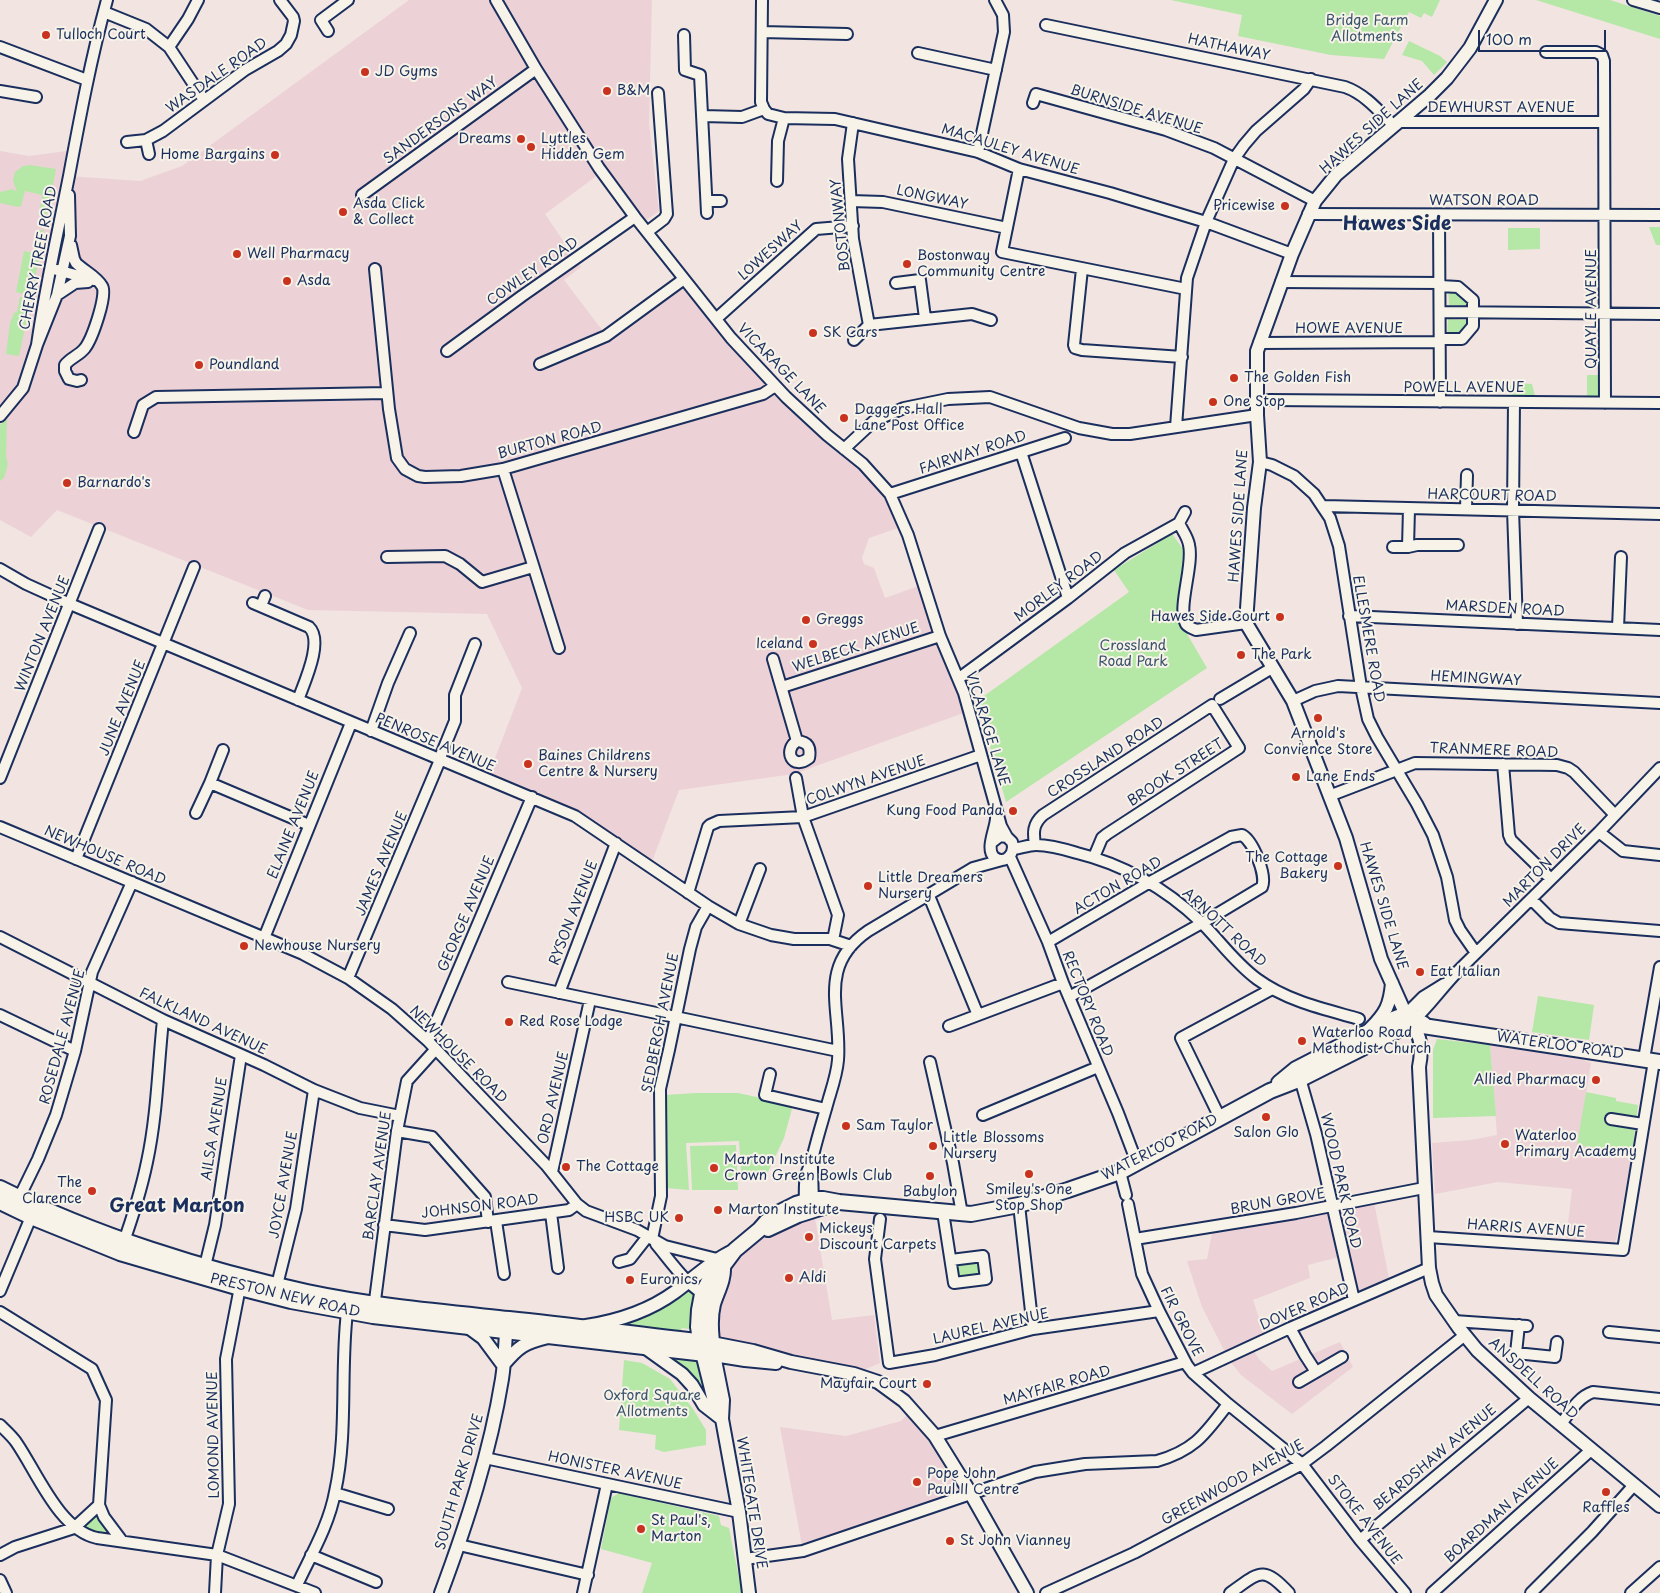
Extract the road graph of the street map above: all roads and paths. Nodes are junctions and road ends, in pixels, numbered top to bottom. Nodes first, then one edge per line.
1 (107, 0) edge
2 (198, 0) edge
3 (280, 0) edge
4 (348, 0) edge
5 (496, 0) edge
6 (762, 0) edge
7 (995, 0) edge
8 (1496, 0) edge
9 (1633, 0) edge
10 (1660, 8) edge
11 (104, 12) junction
12 (1046, 25) dead end
13 (328, 31) dead end
14 (762, 32) junction
15 (847, 34) dead end
16 (684, 35) dead end
17 (169, 46) junction
18 (0, 47) edge
19 (1546, 52) dead end
20 (918, 54) dead end
21 (536, 69) junction
22 (996, 70) junction
23 (1311, 79) junction
24 (87, 80) junction
25 (0, 91) edge
26 (658, 93) dead end
27 (36, 97) dead end
28 (204, 100) junction
29 (1033, 103) dead end
30 (764, 109) junction
31 (703, 116) junction
32 (784, 118) junction
33 (1604, 122) junction
34 (853, 123) junction
35 (1396, 124) junction
36 (146, 140) junction
37 (127, 142) dead end
38 (978, 152) junction
39 (149, 154) dead end
40 (1234, 159) junction
41 (1018, 169) junction
42 (69, 176) junction
43 (777, 181) dead end
44 (362, 195) dead end
45 (707, 201) junction
46 (721, 201) dead end
47 (851, 201) junction
48 (1315, 201) junction
49 (707, 213) dead end
50 (1308, 214) junction
51 (1605, 214) junction
52 (1439, 215) junction
53 (1660, 215) edge
54 (635, 217) junction
55 (1206, 222) junction
56 (853, 226) junction
57 (1007, 228) junction
58 (647, 232) junction
59 (70, 236) junction
60 (1292, 254) junction
61 (51, 265) junction
62 (63, 269) junction
63 (374, 269) dead end
64 (1082, 269) junction
65 (91, 274) junction
66 (684, 279) junction
67 (100, 282) junction
68 (1281, 282) junction
69 (896, 283) dead end
70 (1440, 285) junction
71 (1186, 289) junction
72 (57, 295) junction
73 (1440, 312) junction
74 (1473, 313) junction
75 (1606, 314) junction
76 (1660, 314) edge
77 (717, 318) junction
78 (925, 318) junction
79 (991, 320) dead end
80 (869, 325) junction
81 (854, 340) dead end
82 (1440, 341) junction
83 (1258, 343) junction
84 (37, 345) junction
85 (447, 351) dead end
86 (1182, 357) junction
87 (540, 364) dead end
88 (81, 380) dead end
89 (775, 386) junction
90 (387, 393) junction
91 (1269, 400) dead end
92 (1440, 402) junction
93 (1514, 402) junction
94 (1605, 403) junction
95 (1660, 403) edge
96 (1257, 415) junction
97 (0, 416) edge
98 (1176, 428) junction
99 (134, 432) dead end
100 (1065, 438) dead end
101 (844, 448) junction
102 (1021, 452) junction
103 (1260, 462) junction
104 (503, 469) junction
105 (1467, 475) dead end
106 (890, 494) junction
107 (1324, 506) junction
108 (1409, 509) junction
109 (1466, 509) junction
110 (1513, 510) junction
111 (1184, 512) dead end
112 (1660, 514) edge
113 (1179, 523) junction
114 (100, 529) dead end
115 (1458, 545) dead end
116 (1393, 547) dead end
117 (1408, 547) junction
118 (387, 557) dead end
119 (1621, 557) dead end
120 (194, 567) dead end
121 (533, 567) junction
122 (0, 569) edge
123 (1068, 598) junction
124 (260, 602) dead end
125 (70, 604) junction
126 (1349, 616) junction
127 (1246, 622) junction
128 (1517, 624) junction
129 (1618, 628) junction
130 (1660, 630) edge
131 (410, 633) dead end
132 (940, 636) junction
133 (164, 643) junction
134 (475, 644) dead end
135 (559, 648) dead end
136 (773, 660) dead end
137 (1272, 668) junction
138 (958, 679) junction
139 (782, 687) junction
140 (1361, 687) junction
141 (298, 700) junction
142 (1292, 701) junction
143 (1216, 702) junction
144 (1660, 703) edge
145 (351, 722) junction
146 (371, 730) junction
147 (797, 740) dead end
148 (223, 750) dead end
149 (981, 755) junction
150 (440, 760) junction
151 (1503, 764) junction
152 (1660, 769) edge
153 (1398, 770) junction
154 (0, 778) edge
155 (796, 778) dead end
156 (210, 783) junction
157 (1329, 796) junction
158 (532, 797) junction
159 (997, 809) junction
160 (196, 813) dead end
161 (1615, 815) junction
162 (803, 817) junction
163 (309, 825) junction
164 (0, 827) edge
165 (1599, 832) junction
166 (1007, 837) junction
167 (616, 843) junction
168 (991, 845) junction
169 (1035, 845) junction
170 (1009, 855) junction
171 (1660, 855) edge
172 (1094, 857) junction
173 (76, 859) junction
174 (973, 868) junction
175 (760, 869) dead end
176 (1551, 880) junction
177 (132, 882) junction
178 (1150, 882) junction
179 (688, 893) junction
180 (929, 896) junction
181 (1531, 899) junction
182 (708, 906) junction
183 (1202, 923) junction
184 (739, 924) junction
185 (1660, 931) edge
186 (0, 937) edge
187 (264, 938) junction
188 (833, 940) junction
189 (1048, 942) junction
190 (851, 946) junction
191 (1476, 953) junction
192 (1660, 967) edge
193 (348, 978) junction
194 (91, 982) junction
195 (508, 982) dead end
196 (1063, 983) junction
197 (1392, 983) junction
198 (1272, 989) junction
199 (559, 993) junction
200 (1069, 997) junction
201 (590, 1000) junction
202 (0, 1015) edge
203 (978, 1015) junction
204 (676, 1017) junction
205 (1359, 1019) dead end
206 (1411, 1019) junction
207 (163, 1020) junction
208 (950, 1026) dead end
209 (1367, 1033) junction
210 (428, 1041) junction
211 (435, 1050) junction
212 (75, 1051) junction
213 (838, 1051) junction
214 (240, 1055) junction
215 (1653, 1060) edge
216 (930, 1062) dead end
217 (1098, 1068) junction
218 (770, 1074) dead end
219 (1299, 1074) junction
220 (314, 1090) junction
221 (826, 1109) junction
222 (983, 1114) dead end
223 (400, 1116) junction
224 (1220, 1118) junction
225 (1611, 1119) dead end
226 (1643, 1124) junction
227 (397, 1132) junction
228 (1137, 1163) junction
229 (552, 1172) junction
230 (1120, 1172) junction
231 (0, 1188) edge
232 (1424, 1188) junction
233 (19, 1198) junction
234 (0, 1202) edge
235 (577, 1204) junction
236 (1019, 1205) junction
237 (809, 1206) junction
238 (1331, 1206) junction
239 (943, 1212) junction
240 (551, 1213) junction
241 (962, 1214) junction
242 (31, 1217) junction
243 (880, 1219) dead end
244 (492, 1222) junction
245 (384, 1224) junction
246 (1428, 1237) junction
247 (650, 1238) junction
248 (1135, 1239) junction
249 (122, 1247) junction
250 (951, 1260) dead end
251 (619, 1262) dead end
252 (720, 1263) junction
253 (205, 1266) junction
254 (558, 1268) dead end
255 (1429, 1268) junction
256 (504, 1274) dead end
257 (241, 1282) junction
258 (689, 1282) junction
259 (277, 1285) junction
260 (0, 1291) edge
261 (709, 1296) junction
262 (1354, 1300) junction
263 (373, 1310) junction
264 (1159, 1310) junction
265 (0, 1312) edge
266 (347, 1312) junction
267 (1454, 1321) junction
268 (506, 1325) junction
269 (468, 1327) junction
270 (581, 1327) junction
271 (1033, 1328) junction
272 (1290, 1328) junction
273 (1609, 1332) dead end
274 (1465, 1335) junction
275 (549, 1336) junction
276 (1660, 1336) edge
277 (1557, 1342) dead end
278 (643, 1346) junction
279 (707, 1348) junction
280 (1342, 1357) dead end
281 (1186, 1362) junction
282 (503, 1365) junction
283 (1316, 1372) junction
284 (1193, 1373) junction
285 (1299, 1382) dead end
286 (1529, 1398) junction
287 (1660, 1399) edge
288 (1228, 1404) junction
289 (722, 1419) junction
290 (1561, 1424) junction
291 (0, 1425) edge
292 (935, 1436) junction
293 (1591, 1450) junction
294 (486, 1458) junction
295 (1302, 1464) junction
296 (607, 1484) junction
297 (1634, 1486) junction
298 (335, 1493) junction
299 (971, 1494) junction
300 (99, 1505) junction
301 (1660, 1506) edge
302 (388, 1508) dead end
303 (739, 1512) junction
304 (74, 1528) junction
305 (1360, 1540) junction
306 (122, 1541) junction
307 (459, 1545) junction
308 (217, 1554) junction
309 (0, 1555) edge
310 (311, 1555) junction
311 (745, 1558) junction
312 (1660, 1567) edge
313 (588, 1575) junction
314 (0, 1580) edge
315 (376, 1582) dead end
316 (297, 1584) junction
317 (6, 1593) edge
318 (215, 1593) edge
319 (315, 1593) edge
320 (442, 1593) edge
321 (584, 1593) edge
322 (749, 1593) edge
323 (1026, 1593) edge
324 (1046, 1593) edge
325 (1230, 1593) edge
326 (1289, 1593) edge
327 (1405, 1593) edge
328 (1432, 1593) edge
329 (1530, 1593) edge
330 (1631, 1593) edge

1 - 11 street, CHERRY TREE ROAD
2 - 17 street
3 - 28 street, WASDALE ROAD
4 - 13 street
5 - 21 street, VICARAGE LANE
6 - 14 street
7 - 22 street
8 - 35 main road, HAWES SIDE LANE
9 - 10 street
11 - 17 street
11 - 24 street, CHERRY TREE ROAD
12 - 23 street, HATHAWAY
14 - 15 street
14 - 30 street
16 - 31 street
17 - 28 street
18 - 24 street
19 - 33 street, QUAYLE AVENUE
20 - 22 street
21 - 44 street, SANDERSONS WAY
21 - 54 street, VICARAGE LANE
22 - 38 street
23 - 35 street, HATHAWAY
23 - 40 street
24 - 42 street, CHERRY TREE ROAD
25 - 27 street
26 - 58 street
28 - 36 street, WASDALE ROAD
29 - 40 street, BURNSIDE AVENUE
30 - 31 street
30 - 32 street, MACAULEY AVENUE
31 - 45 street
32 - 34 street, MACAULEY AVENUE
32 - 43 street
33 - 35 street, DEWHURST AVENUE
33 - 51 street, QUAYLE AVENUE
34 - 38 street, MACAULEY AVENUE
34 - 47 street, BOSTONWAY
35 - 48 main road, HAWES SIDE LANE
36 - 37 street, WASDALE ROAD
36 - 39 street
38 - 41 street, MACAULEY AVENUE
40 - 48 street, BURNSIDE AVENUE
40 - 55 street
41 - 55 street, MACAULEY AVENUE
41 - 57 street
42 - 59 street, CHERRY TREE ROAD
42 - 61 street, CHERRY TREE ROAD
45 - 46 street
45 - 49 street
47 - 56 street, BOSTONWAY
47 - 57 street, LONGWAY
48 - 50 main road, HAWES SIDE LANE
50 - 52 street, WATSON ROAD
50 - 60 main road, HAWES SIDE LANE
51 - 52 street, WATSON ROAD
51 - 53 street, WATSON ROAD
51 - 75 street, QUAYLE AVENUE
52 - 70 street
54 - 58 street, VICARAGE LANE
54 - 85 street, COWLEY ROAD
55 - 60 street, MACAULEY AVENUE
55 - 71 street
56 - 77 street, LOWESWAY
56 - 80 street, BOSTONWAY
57 - 64 street
58 - 66 street, VICARAGE LANE
59 - 62 street, CHERRY TREE ROAD
59 - 65 street
60 - 68 main road, HAWES SIDE LANE
61 - 62 street
61 - 84 street, CHERRY TREE ROAD
62 - 65 street
62 - 67 street
62 - 72 street, CHERRY TREE ROAD
63 - 90 street, BURTON ROAD
64 - 71 street
64 - 86 street
65 - 67 street
66 - 77 street, VICARAGE LANE
66 - 87 street
67 - 72 street
67 - 88 street
68 - 70 street
68 - 83 main road, HAWES SIDE LANE
69 - 78 street
70 - 73 street
70 - 74 street
71 - 86 street
72 - 84 street, CHERRY TREE ROAD
73 - 74 street
73 - 82 street
74 - 75 street
74 - 82 street, HOWE AVENUE
75 - 76 street
75 - 94 street, QUAYLE AVENUE
77 - 89 street, VICARAGE LANE
78 - 79 street
78 - 80 street
80 - 81 street
82 - 83 street, HOWE AVENUE
82 - 92 street
83 - 96 main road, HAWES SIDE LANE
84 - 97 street, CHERRY TREE ROAD
86 - 98 street
89 - 101 street, VICARAGE LANE
89 - 104 street, BURTON ROAD
90 - 99 street
90 - 104 street, BURTON ROAD
91 - 92 street, POWELL AVENUE
92 - 93 street, POWELL AVENUE
93 - 94 street, POWELL AVENUE
93 - 110 street
94 - 95 street, POWELL AVENUE
96 - 98 street
96 - 103 main road, HAWES SIDE LANE
98 - 101 street
100 - 102 street, FAIRWAY ROAD
101 - 106 street, VICARAGE LANE
102 - 106 street, FAIRWAY ROAD
102 - 123 street
103 - 107 street, ELLESMERE ROAD
103 - 127 main road, HAWES SIDE LANE
104 - 121 street
105 - 109 street
106 - 132 street, VICARAGE LANE
107 - 108 street, HARCOURT ROAD
107 - 126 street, ELLESMERE ROAD
108 - 109 street, HARCOURT ROAD
108 - 117 street
109 - 110 street, HARCOURT ROAD
110 - 112 street, HARCOURT ROAD
110 - 128 street
111 - 113 street
113 - 123 street, MORLEY ROAD
113 - 127 street
114 - 125 street, WINTON AVENUE
115 - 117 street
116 - 117 street
118 - 121 street
119 - 129 street
120 - 133 street, JUNE AVENUE
121 - 135 street
122 - 125 street, PENROSE AVENUE
123 - 138 street, MORLEY ROAD
124 - 141 street
125 - 133 street, PENROSE AVENUE
125 - 154 street, WINTON AVENUE
126 - 128 street, MARSDEN ROAD
126 - 140 street, ELLESMERE ROAD
127 - 137 main road, HAWES SIDE LANE
128 - 129 street, MARSDEN ROAD
129 - 130 street, MARSDEN ROAD
131 - 146 street
132 - 138 street, VICARAGE LANE
132 - 139 street, WELBECK AVENUE
133 - 141 street, PENROSE AVENUE
133 - 173 street, JUNE AVENUE
134 - 150 street, JAMES AVENUE
136 - 139 street, WELBECK AVENUE
137 - 142 main road, HAWES SIDE LANE
137 - 143 street, CROSSLAND ROAD
138 - 149 street, VICARAGE LANE
139 - 147 street, WELBECK AVENUE
140 - 142 street, HEMINGWAY
140 - 144 street, HEMINGWAY
140 - 153 street, ELLESMERE ROAD
141 - 145 street, PENROSE AVENUE
142 - 157 main road, HAWES SIDE LANE
143 - 169 street, CROSSLAND ROAD
143 - 172 street, BROOK STREET
145 - 146 street, PENROSE AVENUE
145 - 163 street, ELAINE AVENUE
146 - 150 street, PENROSE AVENUE
148 - 156 street
149 - 159 street, VICARAGE LANE
149 - 162 street, COLWYN AVENUE
150 - 158 street, PENROSE AVENUE
150 - 193 street, JAMES AVENUE
151 - 153 street, TRANMERE ROAD
151 - 161 street, TRANMERE ROAD
151 - 176 street
152 - 161 street, MARTON DRIVE
153 - 157 street, TRANMERE ROAD
153 - 191 street, ELLESMERE ROAD
155 - 162 street
156 - 160 street
156 - 163 street
157 - 197 main road, HAWES SIDE LANE
158 - 167 street, PENROSE AVENUE
158 - 210 street, GEORGE AVENUE
159 - 166 street, VICARAGE LANE
159 - 168 street, VICARAGE LANE
161 - 165 street, MARTON DRIVE
162 - 179 street, COLWYN AVENUE
162 - 188 street
163 - 187 street, ELAINE AVENUE
164 - 173 street, NEWHOUSE ROAD
165 - 171 street
165 - 176 street, MARTON DRIVE
166 - 168 street
166 - 170 street, VICARAGE LANE
167 - 179 street, PENROSE AVENUE
167 - 199 street, RYSON AVENUE
168 - 170 street
168 - 174 street, VICARAGE LANE
169 - 170 street, ARNOTT ROAD
169 - 172 street, ARNOTT ROAD
170 - 174 street, VICARAGE LANE
170 - 189 street, RECTORY ROAD
172 - 178 street, ARNOTT ROAD
173 - 177 street, NEWHOUSE ROAD
174 - 180 street, VICARAGE LANE
175 - 184 street
176 - 181 street, MARTON DRIVE
177 - 187 street, NEWHOUSE ROAD
177 - 194 street, ROSEDALE AVENUE
178 - 183 street, ARNOTT ROAD
178 - 183 street, ACTON ROAD
178 - 189 street, ACTON ROAD
179 - 182 street, PENROSE AVENUE
180 - 190 street, VICARAGE LANE
180 - 203 street
181 - 185 street
181 - 191 street, MARTON DRIVE
182 - 184 street, PENROSE AVENUE
182 - 204 street, SEDBERGH AVENUE
183 - 198 street, ARNOTT ROAD
183 - 200 street
184 - 188 street, PENROSE AVENUE
186 - 194 street, FALKLAND AVENUE
187 - 193 street, NEWHOUSE ROAD
188 - 190 street, PENROSE AVENUE
189 - 196 street, RECTORY ROAD
190 - 213 street, VICARAGE LANE
191 - 206 street, MARTON DRIVE
192 - 215 street
193 - 210 street, NEWHOUSE ROAD
194 - 207 street, FALKLAND AVENUE
194 - 212 street, ROSEDALE AVENUE
195 - 199 street
196 - 200 street, RECTORY ROAD
196 - 203 street
197 - 206 main road, HAWES SIDE LANE
197 - 209 main road
198 - 205 street, ARNOTT ROAD
198 - 224 street
199 - 201 street
200 - 217 street, RECTORY ROAD
201 - 204 street
201 - 229 street, ORD AVENUE
202 - 212 street
203 - 208 street
204 - 213 street
204 - 247 street, SEDBERGH AVENUE
206 - 209 highway, WATERLOO ROAD
206 - 215 highway, WATERLOO ROAD
206 - 219 highway, WATERLOO ROAD
206 - 232 main road, ANSDELL ROAD
207 - 214 street, FALKLAND AVENUE
207 - 249 street
209 - 219 highway, WATERLOO ROAD
210 - 211 street, NEWHOUSE ROAD
211 - 223 street, BARCLAY AVENUE
211 - 229 street, NEWHOUSE ROAD
212 - 233 street, ROSEDALE AVENUE
213 - 221 street, VICARAGE LANE
214 - 220 street, FALKLAND AVENUE
214 - 253 street, AILSA AVENUE
215 - 226 street
216 - 241 street
217 - 222 street
217 - 228 street, RECTORY ROAD
218 - 221 street
219 - 224 highway, WATERLOO ROAD
219 - 238 street, WOOD PARK ROAD
220 - 223 street, FALKLAND AVENUE
220 - 259 street, JOYCE AVENUE
221 - 237 street, VICARAGE LANE
223 - 227 street, BARCLAY AVENUE
224 - 228 highway, WATERLOO ROAD
225 - 226 street
226 - 246 street, HARRIS AVENUE
227 - 244 street
227 - 245 street, BARCLAY AVENUE
228 - 230 highway, WATERLOO ROAD
229 - 235 street, NEWHOUSE ROAD
230 - 236 highway, WATERLOO ROAD
230 - 248 street, FIR GROVE
231 - 233 highway, PRESTON NEW ROAD
232 - 238 street, BRUN GROVE
232 - 246 main road, ANSDELL ROAD
233 - 249 highway, PRESTON NEW ROAD
234 - 242 highway, PRESTON NEW ROAD
235 - 240 street, JOHNSON ROAD
235 - 247 street, NEWHOUSE ROAD
236 - 241 highway, WATERLOO ROAD
236 - 271 street
237 - 239 highway, WATERLOO ROAD
237 - 252 highway, WATERLOO ROAD
238 - 248 street, BRUN GROVE
238 - 262 street, WOOD PARK ROAD
239 - 241 highway, WATERLOO ROAD
239 - 250 street
240 - 244 street, JOHNSON ROAD
240 - 254 street
242 - 249 highway, PRESTON NEW ROAD
242 - 260 street
243 - 271 street, LAUREL AVENUE
244 - 245 street, JOHNSON ROAD
244 - 256 street
245 - 263 street, BARCLAY AVENUE
246 - 255 main road, ANSDELL ROAD
247 - 251 street
247 - 252 street, NEWHOUSE ROAD
247 - 258 street, NEWHOUSE ROAD
248 - 264 street, FIR GROVE
249 - 253 highway, PRESTON NEW ROAD
249 - 257 highway, PRESTON NEW ROAD
252 - 258 main road, WATERLOO ROAD
252 - 261 highway, WATERLOO ROAD
253 - 257 highway, PRESTON NEW ROAD
255 - 262 street, DOVER ROAD
255 - 267 main road, ANSDELL ROAD
257 - 259 highway, PRESTON NEW ROAD
257 - 266 highway, PRESTON NEW ROAD
257 - 308 street, LOMOND AVENUE
258 - 261 street, NEWHOUSE ROAD
258 - 270 main road, PRESTON NEW ROAD
259 - 263 highway, PRESTON NEW ROAD
261 - 279 highway, WATERLOO ROAD
262 - 272 street, DOVER ROAD
263 - 266 highway, PRESTON NEW ROAD
263 - 268 highway, PRESTON NEW ROAD
263 - 269 highway, PRESTON NEW ROAD
264 - 271 street, LAUREL AVENUE
264 - 281 street, FIR GROVE
265 - 300 street
266 - 298 street
267 - 274 main road, ANSDELL ROAD
267 - 277 street
268 - 269 highway, PRESTON NEW ROAD
268 - 270 highway, PRESTON NEW ROAD
268 - 275 highway, PRESTON NEW ROAD
268 - 282 main road, SOUTH PARK DRIVE
269 - 282 main road
270 - 279 highway, PRESTON NEW ROAD
272 - 283 street
272 - 284 street, DOVER ROAD
273 - 276 street
274 - 286 main road, ANSDELL ROAD
274 - 295 street, GREENWOOD AVENUE
275 - 278 highway, PRESTON NEW ROAD
275 - 282 main road
278 - 279 highway, PRESTON NEW ROAD
278 - 289 main road
279 - 289 main road, WHITEGATE DRIVE
279 - 292 main road
280 - 283 street
281 - 284 street, FIR GROVE
281 - 292 street, MAYFAIR ROAD
282 - 294 main road, SOUTH PARK DRIVE
283 - 285 street
284 - 288 street, FIR GROVE
286 - 290 main road, ANSDELL ROAD
286 - 305 street, BEARDSHAW AVENUE
287 - 290 street
288 - 295 street, FIR GROVE
288 - 299 street
289 - 303 main road, WHITEGATE DRIVE
290 - 293 main road, ANSDELL ROAD
291 - 304 street
292 - 299 main road
293 - 297 main road, ANSDELL ROAD
293 - 328 street, BOARDMAN AVENUE
294 - 296 street, HONISTER AVENUE
294 - 307 main road, SOUTH PARK DRIVE
295 - 305 street, STOKE AVENUE
295 - 324 street, GREENWOOD AVENUE
296 - 303 street, HONISTER AVENUE
296 - 313 street
297 - 301 main road, ANSDELL ROAD
297 - 329 street
298 - 302 street
298 - 310 street
299 - 311 street
299 - 323 main road
300 - 304 street
300 - 306 street
303 - 311 main road, WHITEGATE DRIVE
304 - 306 street
304 - 309 street
305 - 327 street, STOKE AVENUE
306 - 308 street
307 - 313 street
307 - 320 main road, SOUTH PARK DRIVE
308 - 316 street
308 - 318 street, LOMOND AVENUE
310 - 315 street
310 - 316 street
311 - 322 main road, WHITEGATE DRIVE
312 - 330 street
313 - 321 street
314 - 317 street
316 - 319 street
325 - 326 street

